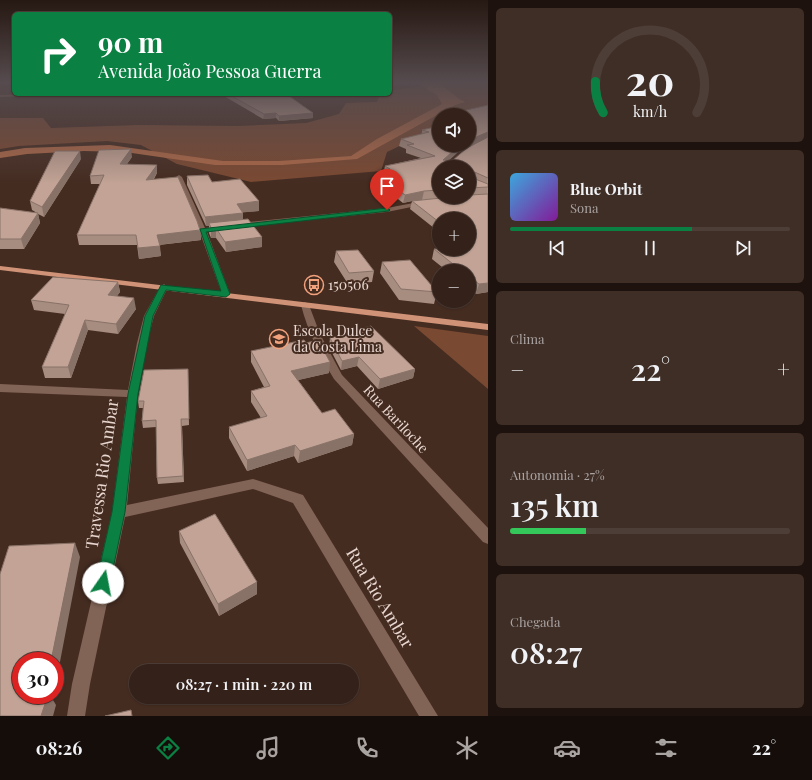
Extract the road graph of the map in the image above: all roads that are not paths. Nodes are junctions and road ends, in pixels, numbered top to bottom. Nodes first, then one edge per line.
1 (179, 177) edge
2 (430, 203) edge
3 (203, 230) junction
4 (0, 268) edge
5 (164, 287) junction
6 (226, 294) junction
7 (305, 305) junction
8 (488, 327) edge
9 (0, 388) edge
10 (133, 394) junction
11 (118, 512) junction
12 (488, 538) edge
13 (76, 716) edge
14 (430, 716) edge

1 - 3 street
2 - 3 street
3 - 6 street
4 - 5 main road
5 - 6 main road
5 - 10 street, Travessa Rio Ambar
6 - 7 main road
7 - 8 main road
7 - 12 street, Rua Bariloche
9 - 10 street
10 - 11 street, Travessa Rio Ambar
11 - 13 street, Travessa Rio Ambar
11 - 14 street, Rua Rio Ambar

